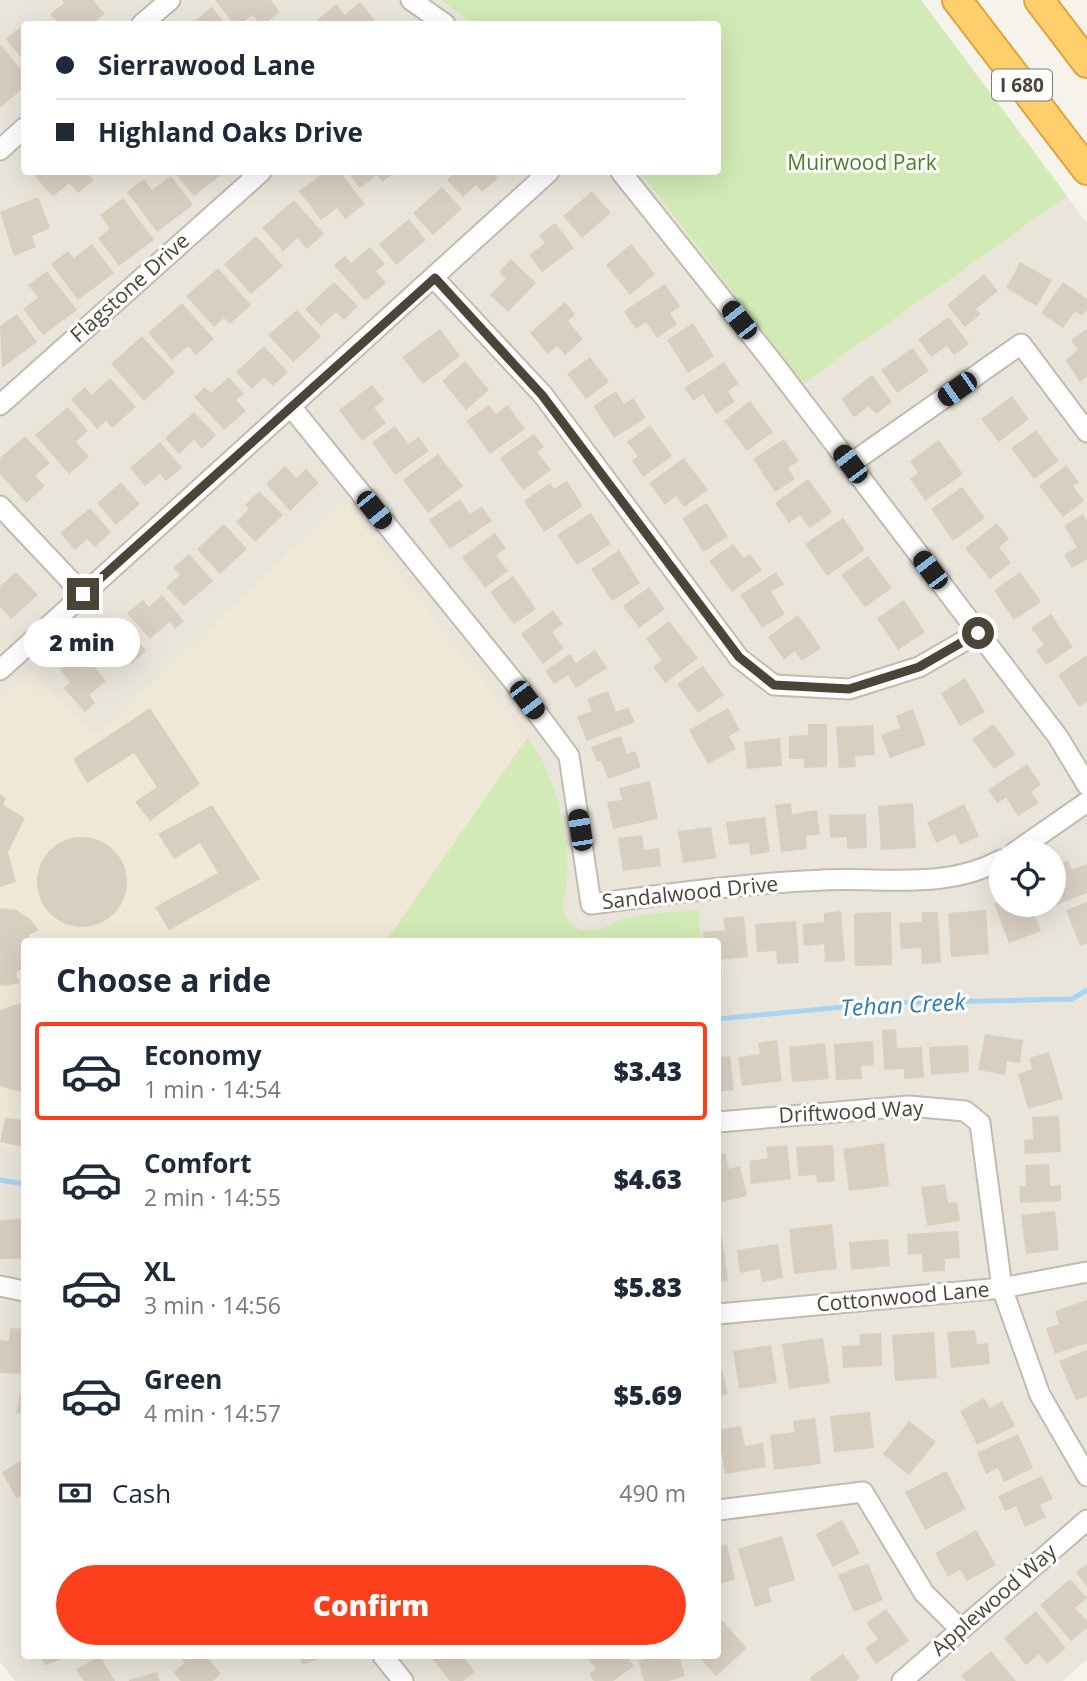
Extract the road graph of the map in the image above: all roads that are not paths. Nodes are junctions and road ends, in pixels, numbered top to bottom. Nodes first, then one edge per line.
1 (170, 0) edge
2 (411, 0) edge
3 (957, 0) edge
4 (1039, 0) edge
5 (146, 21) edge
6 (434, 21) edge
7 (1087, 63) edge
8 (21, 131) edge
9 (0, 149) edge
10 (1087, 170) edge
11 (258, 175) edge
12 (546, 175) edge
13 (623, 175) edge
14 (435, 278) junction
15 (0, 405) edge
16 (292, 408) junction
17 (1087, 432) edge
18 (850, 464) junction
19 (0, 506) edge
20 (83, 594) junction
21 (978, 633) junction
22 (0, 670) edge
23 (1087, 785) edge
24 (1087, 802) edge
25 (1032, 840) edge
26 (989, 866) edge
27 (721, 1122) edge
28 (1087, 1272) edge
29 (0, 1286) edge
30 (1002, 1288) junction
31 (21, 1290) edge
32 (721, 1314) edge
33 (1087, 1476) edge
34 (721, 1510) edge
35 (1087, 1520) edge
36 (960, 1629) junction
37 (385, 1659) edge
38 (403, 1681) edge
39 (902, 1681) edge

1 - 5 street
2 - 6 street
3 - 10 highway, I 680
4 - 7 highway
8 - 9 street
11 - 15 street, Flagstone Drive
12 - 14 street
13 - 18 street
14 - 16 street
14 - 21 street
16 - 20 street
16 - 26 street, Sandalwood Drive
17 - 18 street
18 - 21 street
19 - 20 street
20 - 22 street
21 - 23 street
24 - 25 street
27 - 30 street, Driftwood Way
28 - 30 street, Cottonwood Lane
29 - 31 street
30 - 32 street, Cottonwood Lane
30 - 33 street
34 - 36 street
35 - 36 street, Applewood Way
36 - 39 street, Applewood Way
37 - 38 street

